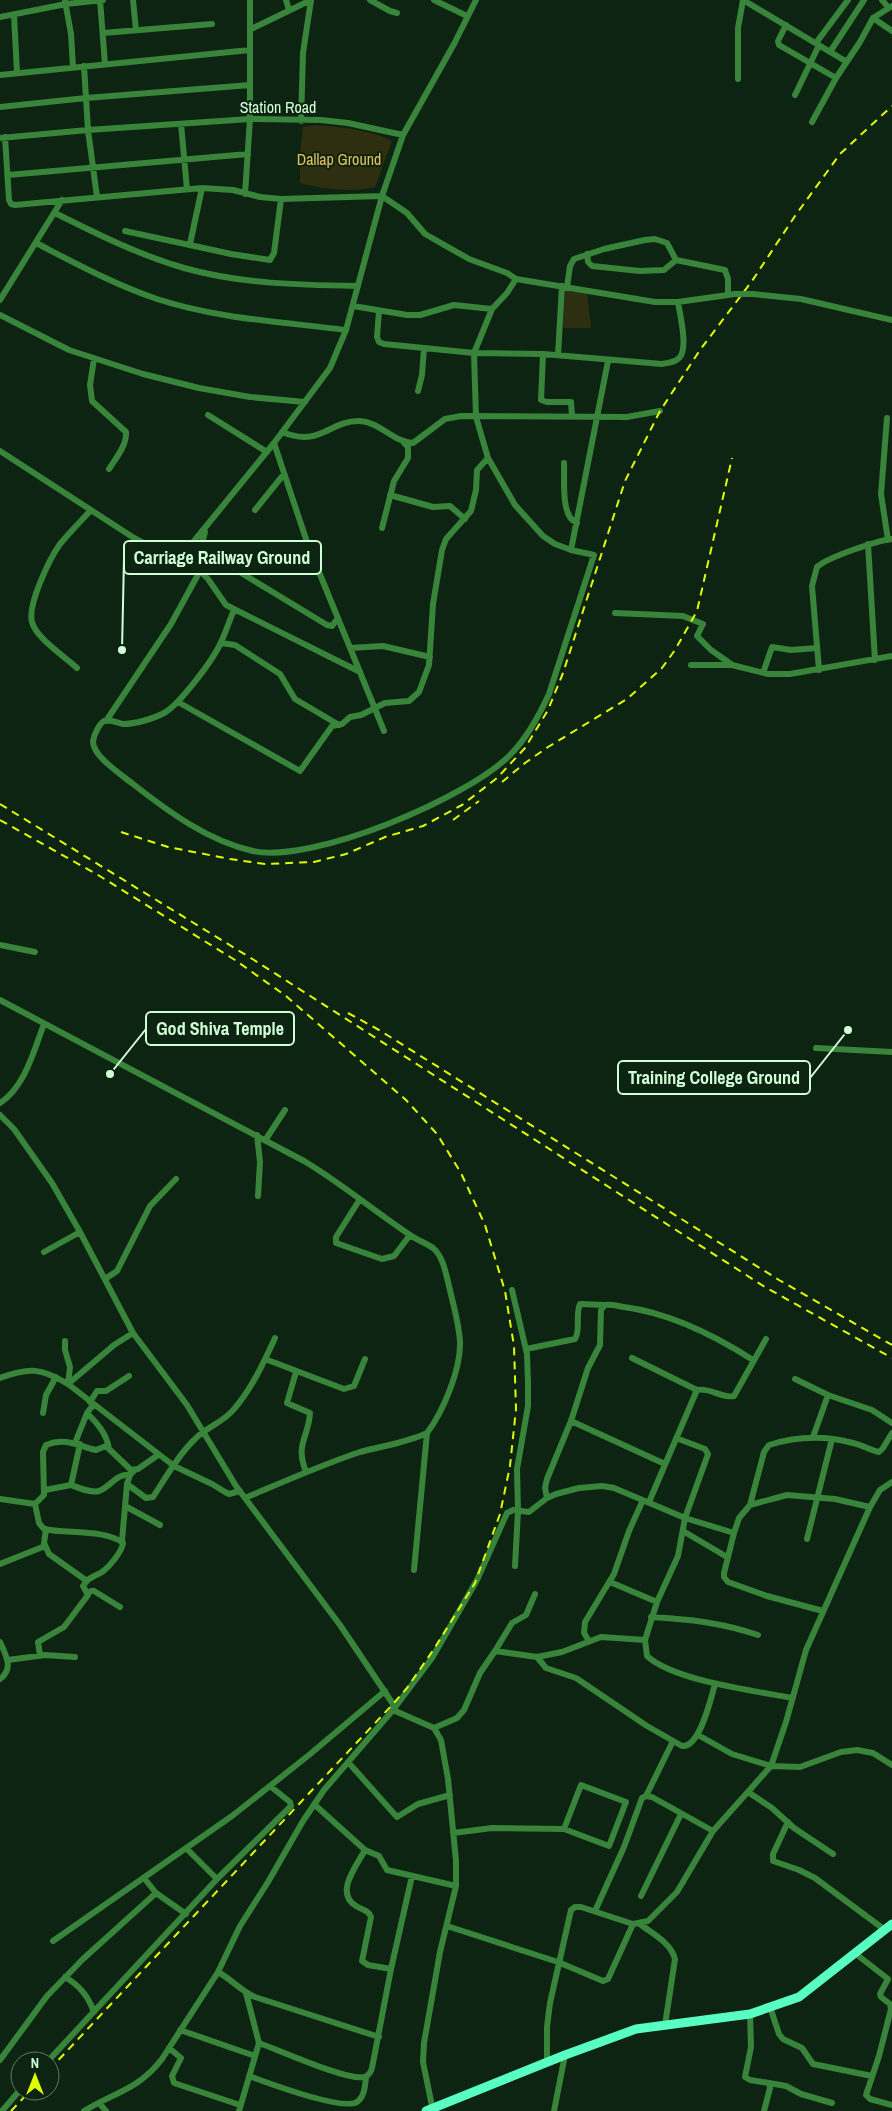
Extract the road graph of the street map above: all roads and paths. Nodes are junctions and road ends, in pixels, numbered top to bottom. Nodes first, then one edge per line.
1 (102, 0) edge
2 (133, 0) edge
3 (250, 0) edge
4 (286, 0) edge
5 (370, 0) edge
6 (434, 0) edge
7 (476, 0) edge
8 (743, 0) edge
9 (848, 0) edge
10 (864, 0) edge
11 (882, 0) edge
12 (65, 2) edge
13 (890, 6) edge
14 (289, 10) junction
15 (397, 13) dead end
16 (14, 15) junction
17 (467, 16) junction
18 (0, 17) edge
19 (873, 18) junction
20 (212, 24) dead end
21 (786, 25) junction
22 (251, 29) junction
23 (136, 30) junction
24 (892, 31) edge
25 (103, 33) junction
26 (818, 44) junction
27 (250, 50) junction
28 (830, 52) junction
29 (847, 62) junction
30 (105, 64) junction
31 (810, 64) junction
32 (84, 66) junction
33 (73, 67) junction
34 (17, 73) junction
35 (0, 75) edge
36 (836, 78) junction
37 (738, 79) dead end
38 (250, 85) junction
39 (794, 94) dead end
40 (86, 98) junction
41 (0, 108) edge
42 (250, 119) junction
43 (301, 121) junction
44 (812, 122) dead end
45 (181, 124) junction
46 (88, 130) junction
47 (403, 135) junction
48 (2, 138) edge
49 (248, 154) junction
50 (184, 160) junction
51 (93, 168) junction
52 (8, 175) junction
53 (202, 188) junction
54 (187, 189) junction
55 (245, 194) junction
56 (382, 196) junction
57 (96, 197) junction
58 (281, 199) junction
59 (62, 200) junction
60 (55, 213) junction
61 (125, 231) dead end
62 (36, 243) junction
63 (190, 244) junction
64 (587, 254) junction
65 (676, 260) junction
66 (516, 279) junction
67 (358, 286) junction
68 (564, 286) junction
69 (731, 295) junction
70 (0, 300) edge
71 (678, 302) junction
72 (353, 306) junction
73 (492, 309) junction
74 (379, 311) junction
75 (0, 315) edge
76 (892, 320) edge
77 (346, 330) junction
78 (424, 348) junction
79 (474, 353) junction
80 (543, 354) junction
81 (558, 355) junction
82 (94, 359) junction
83 (608, 360) junction
84 (418, 391) dead end
85 (305, 402) junction
86 (660, 410) dead end
87 (208, 415) dead end
88 (476, 416) junction
89 (572, 416) junction
90 (596, 416) junction
91 (887, 418) dead end
92 (282, 432) junction
93 (274, 443) junction
94 (404, 443) junction
95 (0, 451) edge
96 (267, 452) junction
97 (488, 458) junction
98 (564, 463) dead end
99 (109, 469) dead end
100 (284, 474) junction
101 (390, 494) junction
102 (91, 510) junction
103 (255, 510) dead end
104 (465, 519) junction
105 (577, 522) junction
106 (207, 526) junction
107 (382, 528) dead end
108 (890, 539) edge
109 (868, 544) junction
110 (571, 550) junction
111 (200, 571) junction
112 (238, 571) dead end
113 (234, 610) junction
114 (615, 613) dead end
115 (338, 618) junction
116 (221, 643) junction
117 (350, 648) junction
118 (817, 648) junction
119 (892, 656) edge
120 (430, 657) junction
121 (875, 660) junction
122 (691, 664) dead end
123 (732, 664) junction
124 (77, 668) dead end
125 (818, 670) junction
126 (360, 672) junction
127 (764, 673) junction
128 (178, 702) junction
129 (374, 708) junction
130 (106, 721) junction
131 (339, 725) junction
132 (384, 730) dead end
133 (0, 945) edge
134 (35, 952) dead end
135 (0, 1000) edge
136 (44, 1024) junction
137 (816, 1048) dead end
138 (892, 1052) edge
139 (0, 1103) edge
140 (285, 1110) dead end
141 (0, 1114) edge
142 (257, 1135) junction
143 (266, 1139) junction
144 (176, 1179) dead end
145 (258, 1196) dead end
146 (360, 1199) junction
147 (80, 1232) junction
148 (410, 1235) junction
149 (44, 1252) dead end
150 (105, 1279) junction
151 (512, 1290) dead end
152 (605, 1305) junction
153 (133, 1333) junction
154 (275, 1338) dead end
155 (766, 1339) dead end
156 (65, 1341) dead end
157 (526, 1349) junction
158 (632, 1358) dead end
159 (265, 1359) junction
160 (365, 1359) dead end
161 (753, 1360) junction
162 (296, 1372) junction
163 (56, 1376) junction
164 (129, 1376) dead end
165 (0, 1378) edge
166 (795, 1379) dead end
167 (68, 1384) junction
168 (696, 1390) junction
169 (828, 1395) junction
170 (92, 1404) junction
171 (87, 1412) junction
172 (43, 1413) dead end
173 (571, 1421) junction
174 (892, 1423) edge
175 (203, 1432) junction
176 (427, 1433) junction
177 (892, 1433) edge
178 (813, 1437) junction
179 (676, 1438) junction
180 (832, 1439) junction
181 (77, 1443) junction
182 (109, 1449) junction
183 (158, 1455) junction
184 (665, 1464) junction
185 (174, 1466) junction
186 (306, 1472) junction
187 (132, 1473) junction
188 (892, 1482) edge
189 (127, 1484) junction
190 (71, 1485) junction
191 (44, 1490) junction
192 (240, 1491) junction
193 (819, 1497) junction
194 (245, 1498) junction
195 (547, 1498) junction
196 (0, 1499) edge
197 (646, 1501) junction
198 (35, 1504) junction
199 (750, 1504) junction
200 (125, 1506) junction
201 (870, 1507) junction
202 (518, 1511) junction
203 (685, 1518) junction
204 (160, 1525) dead end
205 (46, 1529) junction
206 (683, 1531) junction
207 (734, 1533) junction
208 (807, 1539) dead end
209 (122, 1541) junction
210 (45, 1546) junction
211 (727, 1557) junction
212 (0, 1564) edge
213 (515, 1566) dead end
214 (414, 1570) dead end
215 (87, 1581) junction
216 (610, 1582) junction
217 (88, 1593) junction
218 (535, 1594) dead end
219 (657, 1602) junction
220 (120, 1607) dead end
221 (823, 1611) junction
222 (652, 1618) junction
223 (758, 1635) dead end
224 (645, 1640) junction
225 (589, 1641) junction
226 (0, 1642) edge
227 (495, 1652) junction
228 (40, 1655) junction
229 (536, 1656) junction
230 (75, 1657) dead end
231 (8, 1660) junction
232 (0, 1679) edge
233 (715, 1684) junction
234 (385, 1691) junction
235 (793, 1698) junction
236 (393, 1710) junction
237 (434, 1728) junction
238 (698, 1735) junction
239 (673, 1741) junction
240 (348, 1762) junction
241 (892, 1764) edge
242 (771, 1766) junction
243 (270, 1786) junction
244 (748, 1792) junction
245 (450, 1795) junction
246 (646, 1796) junction
247 (315, 1805) junction
248 (681, 1814) junction
249 (788, 1822) junction
250 (564, 1829) junction
251 (713, 1831) junction
252 (453, 1833) junction
253 (186, 1848) junction
254 (365, 1850) junction
255 (833, 1854) dead end
256 (412, 1876) junction
257 (144, 1878) junction
258 (217, 1879) junction
259 (456, 1886) junction
260 (156, 1894) junction
261 (641, 1896) dead end
262 (595, 1911) junction
263 (186, 1914) junction
264 (637, 1924) junction
265 (447, 1926) junction
266 (889, 1927) edge
267 (53, 1941) dead end
268 (856, 1954) junction
269 (558, 1962) junction
270 (391, 1969) junction
271 (218, 1972) junction
272 (65, 1977) junction
273 (246, 1993) junction
274 (891, 2006) edge
275 (770, 2007) junction
276 (94, 2012) junction
277 (750, 2014) junction
278 (665, 2025) junction
279 (180, 2030) junction
280 (379, 2037) junction
281 (259, 2043) junction
282 (169, 2048) junction
283 (57, 2051) edge
284 (565, 2055) junction
285 (255, 2056) junction
286 (0, 2060) edge
287 (547, 2062) junction
288 (249, 2076) junction
289 (366, 2076) junction
290 (872, 2076) junction
291 (769, 2083) junction
292 (11, 2101) edge
293 (99, 2103) junction
294 (832, 2103) dead end
295 (892, 2105) edge
296 (239, 2108) edge
297 (430, 2110) edge
298 (2, 2111) edge
299 (84, 2111) edge
300 (106, 2111) edge
301 (554, 2111) edge
302 (764, 2111) edge

1 - 12 street
1 - 25 street
2 - 23 street
3 - 22 street
4 - 14 street
5 - 15 street
6 - 17 street
7 - 17 street
8 - 21 street
8 - 37 street
9 - 26 street
10 - 28 street
11 - 13 street
12 - 16 street
12 - 33 street
13 - 19 street
14 - 22 street
14 - 43 street
16 - 18 street
16 - 34 street
17 - 47 street
19 - 24 street
19 - 29 street
20 - 23 street
21 - 26 street
21 - 31 street
22 - 27 street
23 - 25 street
25 - 30 street
26 - 28 street
26 - 31 street
27 - 30 street
27 - 38 street
28 - 29 street
29 - 36 street
30 - 32 street
31 - 36 street
31 - 39 street
32 - 33 street
32 - 40 street
33 - 34 street
34 - 35 street
36 - 44 street
38 - 40 street
38 - 42 street
40 - 41 street
40 - 46 street
42 - 43 street, Station Road
42 - 45 street, Station Road
42 - 49 street
43 - 47 street, Station Road
45 - 46 street, Station Road
45 - 50 street
46 - 48 street, Station Road
46 - 51 street
47 - 56 street
48 - 52 street
49 - 50 street
49 - 55 street
50 - 51 street
50 - 54 street
51 - 52 street
51 - 57 street
52 - 59 street
53 - 54 street
53 - 55 street
53 - 63 street
54 - 57 street
55 - 58 street
56 - 58 street
56 - 66 street
56 - 67 street
57 - 59 street
58 - 63 street
59 - 60 street
60 - 62 street
60 - 67 street
61 - 63 street
62 - 70 street
62 - 77 street
64 - 65 street
64 - 65 street
64 - 68 street
65 - 69 street
66 - 68 street
66 - 73 street
67 - 72 street
68 - 71 street
68 - 81 street
69 - 71 street
69 - 76 street, bridge
71 - 83 street
72 - 74 street
72 - 77 street
73 - 74 street
73 - 79 street
74 - 78 street
75 - 82 street
77 - 85 street
78 - 79 street
78 - 84 street
79 - 80 street
79 - 88 street
80 - 81 street
80 - 89 street
81 - 83 street
82 - 85 street
82 - 99 street
83 - 90 street
85 - 92 street
86 - 90 street
87 - 96 street
88 - 89 street
88 - 94 street
88 - 97 street
89 - 90 street
90 - 105 street
91 - 108 street
92 - 93 street
92 - 94 street
93 - 96 street
93 - 100 street
94 - 101 street
95 - 102 street
96 - 106 street
97 - 104 street
97 - 110 street
98 - 105 street
100 - 103 street
100 - 115 street
101 - 104 street
101 - 107 street
102 - 106 street
102 - 124 street
104 - 120 street
105 - 110 street
106 - 111 street
108 - 109 street
109 - 118 street
109 - 121 street
110 - 130 street
111 - 113 street
111 - 130 street
112 - 115 street
113 - 116 street
113 - 126 street
114 - 123 street
115 - 117 street
116 - 128 street
116 - 131 street
117 - 120 street
117 - 126 street
118 - 125 street
118 - 127 street
119 - 121 street
120 - 129 street
121 - 125 street
122 - 123 street
123 - 127 street
125 - 127 street
126 - 129 street
128 - 130 street
128 - 131 street
129 - 131 street
129 - 132 street
133 - 134 street
135 - 136 street
136 - 139 street
136 - 142 street
137 - 138 street
140 - 143 street
141 - 147 street
142 - 143 street
142 - 145 street
143 - 146 street
144 - 150 street
146 - 148 street
146 - 148 street
147 - 149 street
147 - 150 street
148 - 176 street
150 - 153 street
151 - 157 street
152 - 157 street
152 - 161 street
152 - 173 street
153 - 167 street
153 - 175 street
154 - 159 street
155 - 161 street
156 - 167 street
157 - 202 street
158 - 168 street
159 - 162 street
159 - 175 street
160 - 162 street
161 - 168 street
162 - 186 street
163 - 165 street
163 - 167 street
163 - 172 street
164 - 170 street
166 - 169 street
167 - 170 street
168 - 179 street
169 - 174 street
169 - 178 street
170 - 171 street
170 - 183 street
171 - 181 street
171 - 182 street
173 - 184 street
173 - 195 street
175 - 185 street
175 - 192 street
176 - 186 street
176 - 214 street
177 - 180 street
178 - 180 street
178 - 199 street
179 - 184 street
179 - 203 street
180 - 193 street
181 - 182 street
181 - 190 street
181 - 191 street
182 - 187 street
183 - 185 street
183 - 187 street
184 - 197 street
185 - 189 street
185 - 192 street
186 - 194 street
187 - 189 street
187 - 190 street
188 - 201 street
189 - 200 street
190 - 191 street
191 - 198 street
192 - 194 street
193 - 199 street
193 - 201 street
193 - 208 street
194 - 234 street
195 - 197 street
195 - 202 street
196 - 198 street
197 - 203 street
197 - 216 street
198 - 205 street
199 - 207 street
200 - 204 street
200 - 209 street
201 - 221 street
202 - 213 street
202 - 236 street
203 - 206 street
203 - 207 street
205 - 209 street
205 - 210 street
206 - 211 street
206 - 219 street
207 - 211 street
209 - 215 street
210 - 212 street
210 - 215 street
211 - 221 street
215 - 217 street
216 - 219 street
216 - 225 street
217 - 220 street
217 - 228 street
218 - 227 street
219 - 222 street
221 - 235 street
222 - 223 street
222 - 224 street
224 - 225 street
224 - 233 street
225 - 229 street
226 - 231 street
227 - 229 street
227 - 237 street
228 - 230 street
228 - 231 street
229 - 239 street
231 - 232 street
233 - 235 street
233 - 238 street
234 - 236 street
234 - 243 street
235 - 242 street
236 - 237 street
236 - 240 street
237 - 245 street
238 - 239 street
238 - 242 street
239 - 246 street
240 - 245 street
240 - 247 street
241 - 242 street
242 - 244 street
243 - 253 street
243 - 258 street
244 - 249 street
244 - 251 street
245 - 252 street
246 - 248 street
246 - 262 street
247 - 254 street
247 - 271 street
248 - 251 street
248 - 261 street
249 - 255 street
249 - 266 street
250 - 250 street
250 - 252 street
251 - 264 street
252 - 259 street
253 - 257 street
253 - 258 street
254 - 256 street
254 - 270 street
256 - 259 street
256 - 270 street
257 - 260 street
257 - 267 street
258 - 263 street
259 - 265 street
260 - 263 street
260 - 272 street
262 - 264 street
262 - 269 street
263 - 276 street
264 - 269 street
264 - 278 street
265 - 269 street
265 - 297 street
266 - 268 main road
268 - 274 street
268 - 275 main road
269 - 287 street
270 - 280 street
271 - 273 street
271 - 279 street
272 - 276 street
272 - 286 street
273 - 280 street
273 - 281 street
274 - 290 street
275 - 277 main road
275 - 290 street
276 - 283 street
277 - 278 main road
277 - 291 street
278 - 284 main road
279 - 282 street
279 - 285 street
280 - 289 street
281 - 285 street
281 - 289 street
282 - 293 street
282 - 296 street
284 - 287 main road
284 - 301 street
285 - 288 street
287 - 297 main road
288 - 289 street
288 - 296 street
290 - 295 street
291 - 294 street
291 - 302 street
292 - 298 street
293 - 299 street
293 - 300 street

